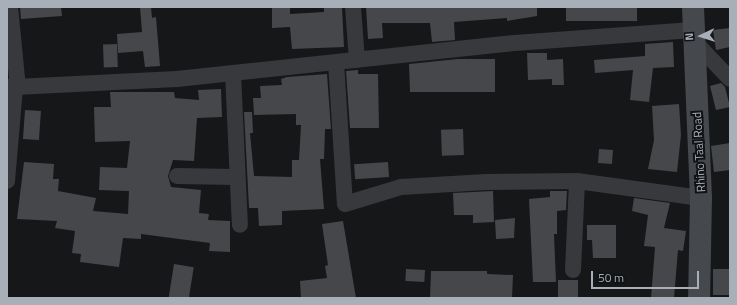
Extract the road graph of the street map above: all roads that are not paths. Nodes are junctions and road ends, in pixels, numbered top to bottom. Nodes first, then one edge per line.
1 (10, 7) edge
2 (353, 7) edge
3 (693, 7) edge
4 (694, 35) junction
5 (357, 60) junction
6 (336, 62) junction
7 (233, 73) junction
8 (730, 79) edge
9 (11, 87) edge
10 (176, 176) dead end
11 (236, 177) junction
12 (7, 181) edge
13 (577, 181) junction
14 (701, 198) junction
15 (240, 225) dead end
16 (573, 270) dead end
17 (699, 298) edge

1 - 9 street
2 - 5 street
3 - 4 street, Rhino Taal Road
4 - 5 street
4 - 8 street
4 - 14 street, Rhino Taal Road
5 - 6 street
6 - 7 street
6 - 13 street
7 - 9 street
7 - 11 street
9 - 12 street
10 - 11 street
11 - 15 street
13 - 14 street
13 - 16 street
14 - 17 street, Rhino Taal Road

